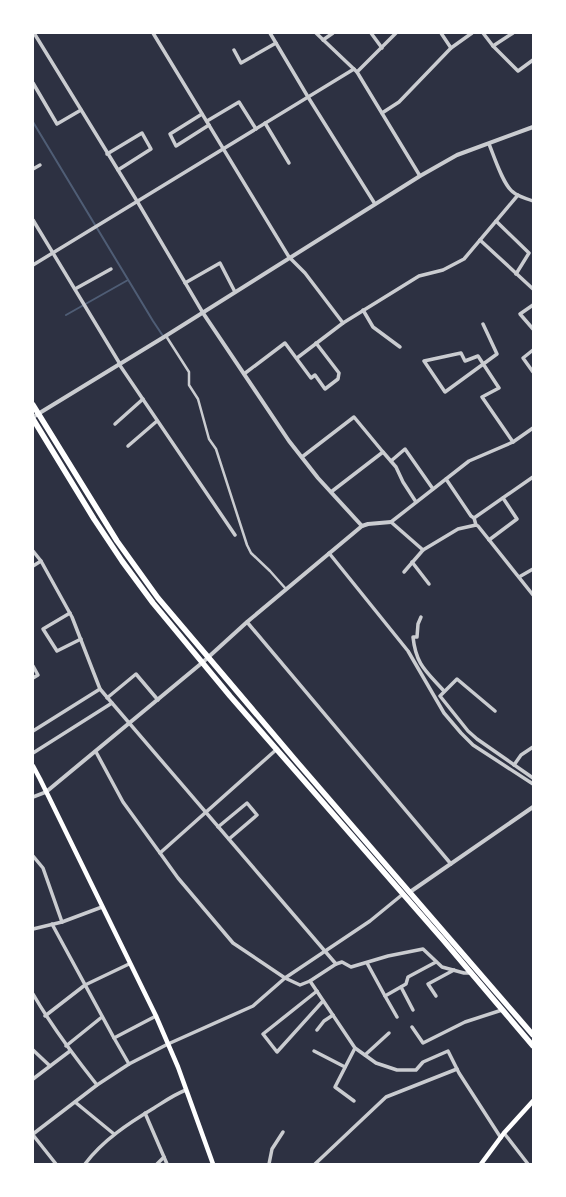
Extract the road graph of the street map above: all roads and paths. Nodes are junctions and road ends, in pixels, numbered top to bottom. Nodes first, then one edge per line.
1 (34, 33) edge
2 (153, 33) edge
3 (270, 33) edge
4 (316, 33) edge
5 (333, 33) edge
6 (371, 33) edge
7 (396, 33) edge
8 (441, 33) edge
9 (472, 33) edge
10 (483, 33) edge
11 (513, 33) edge
12 (37, 38) junction
13 (323, 40) junction
14 (33, 41) edge
15 (276, 43) junction
16 (493, 46) junction
17 (382, 48) junction
18 (451, 48) junction
19 (234, 50) dead end
20 (533, 60) edge
21 (355, 70) junction
22 (33, 83) edge
23 (308, 97) junction
24 (81, 110) junction
25 (382, 113) junction
26 (202, 114) junction
27 (207, 121) junction
28 (265, 123) junction
29 (209, 125) junction
30 (533, 127) edge
31 (256, 129) junction
32 (489, 144) junction
33 (223, 149) junction
34 (107, 154) junction
35 (289, 163) dead end
36 (40, 165) dead end
37 (33, 169) edge
38 (118, 170) junction
39 (420, 176) junction
40 (518, 195) junction
41 (137, 201) junction
42 (533, 201) edge
43 (375, 204) junction
44 (33, 220) edge
45 (496, 221) junction
46 (480, 240) junction
47 (53, 253) junction
48 (289, 258) junction
49 (33, 265) edge
50 (110, 269) dead end
51 (516, 274) junction
52 (185, 283) junction
53 (74, 289) junction
54 (533, 290) edge
55 (235, 292) junction
56 (533, 305) edge
57 (363, 310) junction
58 (203, 313) junction
59 (343, 323) junction
60 (483, 324) dead end
61 (533, 330) edge
62 (166, 336) junction
63 (316, 343) junction
64 (400, 347) dead end
65 (533, 350) edge
66 (297, 358) junction
67 (120, 364) junction
68 (482, 365) junction
69 (533, 372) edge
70 (244, 374) junction
71 (143, 399) junction
72 (33, 405) edge
73 (39, 414) junction
74 (33, 418) edge
75 (157, 421) junction
76 (115, 424) dead end
77 (533, 428) edge
78 (513, 442) junction
79 (128, 446) dead end
80 (383, 452) junction
81 (302, 457) junction
82 (391, 461) junction
83 (533, 477) edge
84 (446, 479) junction
85 (433, 489) junction
86 (331, 492) junction
87 (502, 498) junction
88 (416, 502) junction
89 (474, 518) junction
90 (391, 522) junction
91 (476, 525) junction
92 (362, 526) junction
93 (242, 533) junction
94 (235, 535) joint
95 (489, 540) junction
96 (424, 550) junction
97 (33, 551) edge
98 (329, 554) junction
99 (41, 561) junction
100 (412, 562) junction
101 (33, 566) edge
102 (533, 569) edge
103 (404, 572) dead end
104 (519, 577) junction
105 (429, 584) dead end
106 (286, 589) junction
107 (533, 595) edge
108 (70, 613) junction
109 (421, 617) dead end
110 (247, 622) junction
111 (81, 639) junction
112 (208, 657) junction
113 (203, 662) junction
114 (33, 666) edge
115 (33, 678) edge
116 (100, 689) junction
117 (444, 691) junction
118 (434, 695) junction
119 (440, 696) junction
120 (108, 698) junction
121 (158, 700) junction
122 (112, 703) junction
123 (495, 711) dead end
124 (130, 724) junction
125 (33, 731) edge
126 (533, 747) edge
127 (277, 749) junction
128 (96, 752) junction
129 (33, 753) edge
130 (514, 765) junction
131 (33, 766) edge
132 (533, 778) edge
133 (533, 784) edge
134 (46, 792) junction
135 (33, 797) edge
136 (533, 807) edge
137 (205, 812) junction
138 (218, 827) junction
139 (229, 839) junction
140 (160, 853) junction
141 (33, 856) edge
142 (451, 864) junction
143 (410, 892) junction
144 (403, 894) junction
145 (102, 907) junction
146 (62, 922) junction
147 (52, 924) junction
148 (33, 929) edge
149 (324, 951) junction
150 (436, 962) junction
151 (367, 963) junction
152 (129, 964) junction
153 (336, 964) junction
154 (454, 970) junction
155 (471, 973) junction
156 (285, 978) junction
157 (310, 981) junction
158 (85, 985) junction
159 (401, 987) junction
160 (317, 991) junction
161 (33, 994) edge
162 (385, 996) junction
163 (436, 996) dead end
164 (324, 1001) junction
165 (413, 1010) dead end
166 (502, 1010) junction
167 (333, 1015) junction
168 (45, 1016) junction
169 (156, 1016) junction
170 (102, 1017) junction
171 (397, 1017) dead end
172 (412, 1027) dead end
173 (317, 1030) dead end
174 (389, 1033) dead end
175 (533, 1034) edge
176 (114, 1038) junction
177 (168, 1044) junction
178 (66, 1046) junction
179 (533, 1046) edge
180 (355, 1048) junction
181 (33, 1050) edge
182 (70, 1051) junction
183 (314, 1051) dead end
184 (365, 1055) junction
185 (129, 1064) junction
186 (50, 1066) junction
187 (345, 1067) junction
188 (457, 1069) junction
189 (33, 1079) edge
190 (98, 1085) junction
191 (186, 1090) junction
192 (354, 1101) dead end
193 (533, 1101) edge
194 (75, 1102) junction
195 (145, 1113) junction
196 (283, 1132) dead end
197 (504, 1133) junction
198 (33, 1134) edge
199 (114, 1134) junction
200 (501, 1138) junction
201 (164, 1157) junction
202 (56, 1164) edge
203 (85, 1164) edge
204 (157, 1164) edge
205 (167, 1164) edge
206 (213, 1164) edge
207 (269, 1164) edge
208 (315, 1164) edge
209 (481, 1164) edge
210 (528, 1164) edge

1 - 12 street
2 - 26 street
3 - 15 street
4 - 13 street
5 - 13 street
6 - 17 street
7 - 17 street
8 - 18 street
9 - 18 street
10 - 16 street
11 - 16 street
12 - 14 street
12 - 24 street
13 - 21 street
15 - 19 street
15 - 23 street
16 - 20 street
17 - 21 street
18 - 25 street
21 - 23 street
21 - 25 street
22 - 24 street
23 - 28 street
23 - 43 street
24 - 34 street
25 - 39 street
26 - 27 street
26 - 29 street
27 - 29 street
27 - 31 street
28 - 31 street
28 - 35 street
29 - 33 street
30 - 32 street
31 - 33 street
32 - 39 street
32 - 40 street
33 - 41 street
33 - 48 street
34 - 38 street
34 - 38 street
36 - 37 street
38 - 41 street
39 - 43 street
40 - 42 street
40 - 45 street
41 - 47 street
41 - 52 street
43 - 48 street
44 - 47 street
45 - 46 street
45 - 51 street
46 - 51 street
46 - 57 street
47 - 49 street
47 - 53 street
48 - 55 street
48 - 59 street
50 - 53 street
51 - 54 street
52 - 55 street
52 - 58 street
53 - 67 street
55 - 58 street
56 - 61 street
57 - 59 street
57 - 64 street
58 - 62 street
58 - 70 street
59 - 63 street
60 - 68 street
62 - 67 street
62 - 93 street
63 - 66 street
63 - 66 street
65 - 69 street
66 - 70 street
67 - 71 street
67 - 73 street
68 - 68 street
68 - 78 street
70 - 81 street
71 - 75 street
71 - 76 street
72 - 73 highway
73 - 74 street
73 - 112 highway
74 - 113 highway
75 - 79 street
75 - 94 street
77 - 78 street
78 - 84 street
80 - 81 street
80 - 82 street
80 - 86 street
81 - 86 street
82 - 85 street
82 - 88 street
83 - 87 street
84 - 85 street
84 - 89 street
85 - 88 street
86 - 92 street
87 - 89 street
87 - 95 street
88 - 90 street
89 - 91 street
90 - 92 street
90 - 96 street
91 - 95 street
91 - 96 street
92 - 98 street
93 - 94 street
93 - 106 street
95 - 104 street
96 - 100 street
97 - 99 street
98 - 106 street
98 - 118 street
99 - 101 street
99 - 108 street
100 - 103 street
100 - 105 street
102 - 104 street
104 - 107 street
106 - 110 street
108 - 111 street
108 - 111 street
109 - 117 street
110 - 112 street
110 - 142 street
111 - 116 street
112 - 113 street
112 - 143 highway
113 - 121 street
113 - 127 highway
114 - 115 street
116 - 120 street
116 - 125 street
117 - 119 street
117 - 123 street
118 - 119 street
118 - 133 street
119 - 130 street
120 - 121 street
120 - 122 street
121 - 124 street
122 - 124 street
122 - 129 street
124 - 128 street
124 - 137 street
126 - 130 street
127 - 137 street
127 - 144 highway
128 - 134 street
128 - 140 street
130 - 132 street
131 - 134 main road
134 - 135 street
134 - 145 main road
136 - 142 street
137 - 138 street
137 - 140 street
138 - 139 street
138 - 139 street
139 - 149 street
140 - 156 street
141 - 146 street
142 - 143 street
143 - 175 highway
144 - 149 street
144 - 155 highway
145 - 146 street
145 - 152 main road
146 - 147 street
147 - 148 street
147 - 158 street
149 - 153 street
149 - 156 street
150 - 151 street
150 - 154 street
150 - 159 street
151 - 153 street
151 - 162 street
152 - 158 street
152 - 169 main road
153 - 157 street
154 - 155 street
154 - 163 street
155 - 166 highway
156 - 157 street
156 - 177 street
157 - 160 street
158 - 168 street
158 - 170 street
159 - 162 street
159 - 165 street
160 - 164 street
160 - 164 street
161 - 168 street
162 - 171 street
164 - 167 street
166 - 172 street
166 - 179 highway
167 - 173 street
167 - 180 street
168 - 178 street
169 - 176 street
169 - 177 main road
170 - 176 street
170 - 178 street
174 - 184 street
176 - 185 street
177 - 185 street
177 - 191 main road
178 - 182 street
180 - 184 street
180 - 187 street
181 - 186 street
182 - 186 street
182 - 190 street
183 - 187 street
184 - 188 street
185 - 190 street
186 - 189 street
187 - 192 street
188 - 200 street
188 - 208 street
190 - 194 street
191 - 195 street
191 - 206 main road
193 - 197 main road
194 - 198 street
194 - 199 street
195 - 199 street
195 - 201 street
196 - 207 street
197 - 200 main road
197 - 210 street
198 - 202 street
199 - 203 street
200 - 209 main road
201 - 204 street
201 - 205 street

